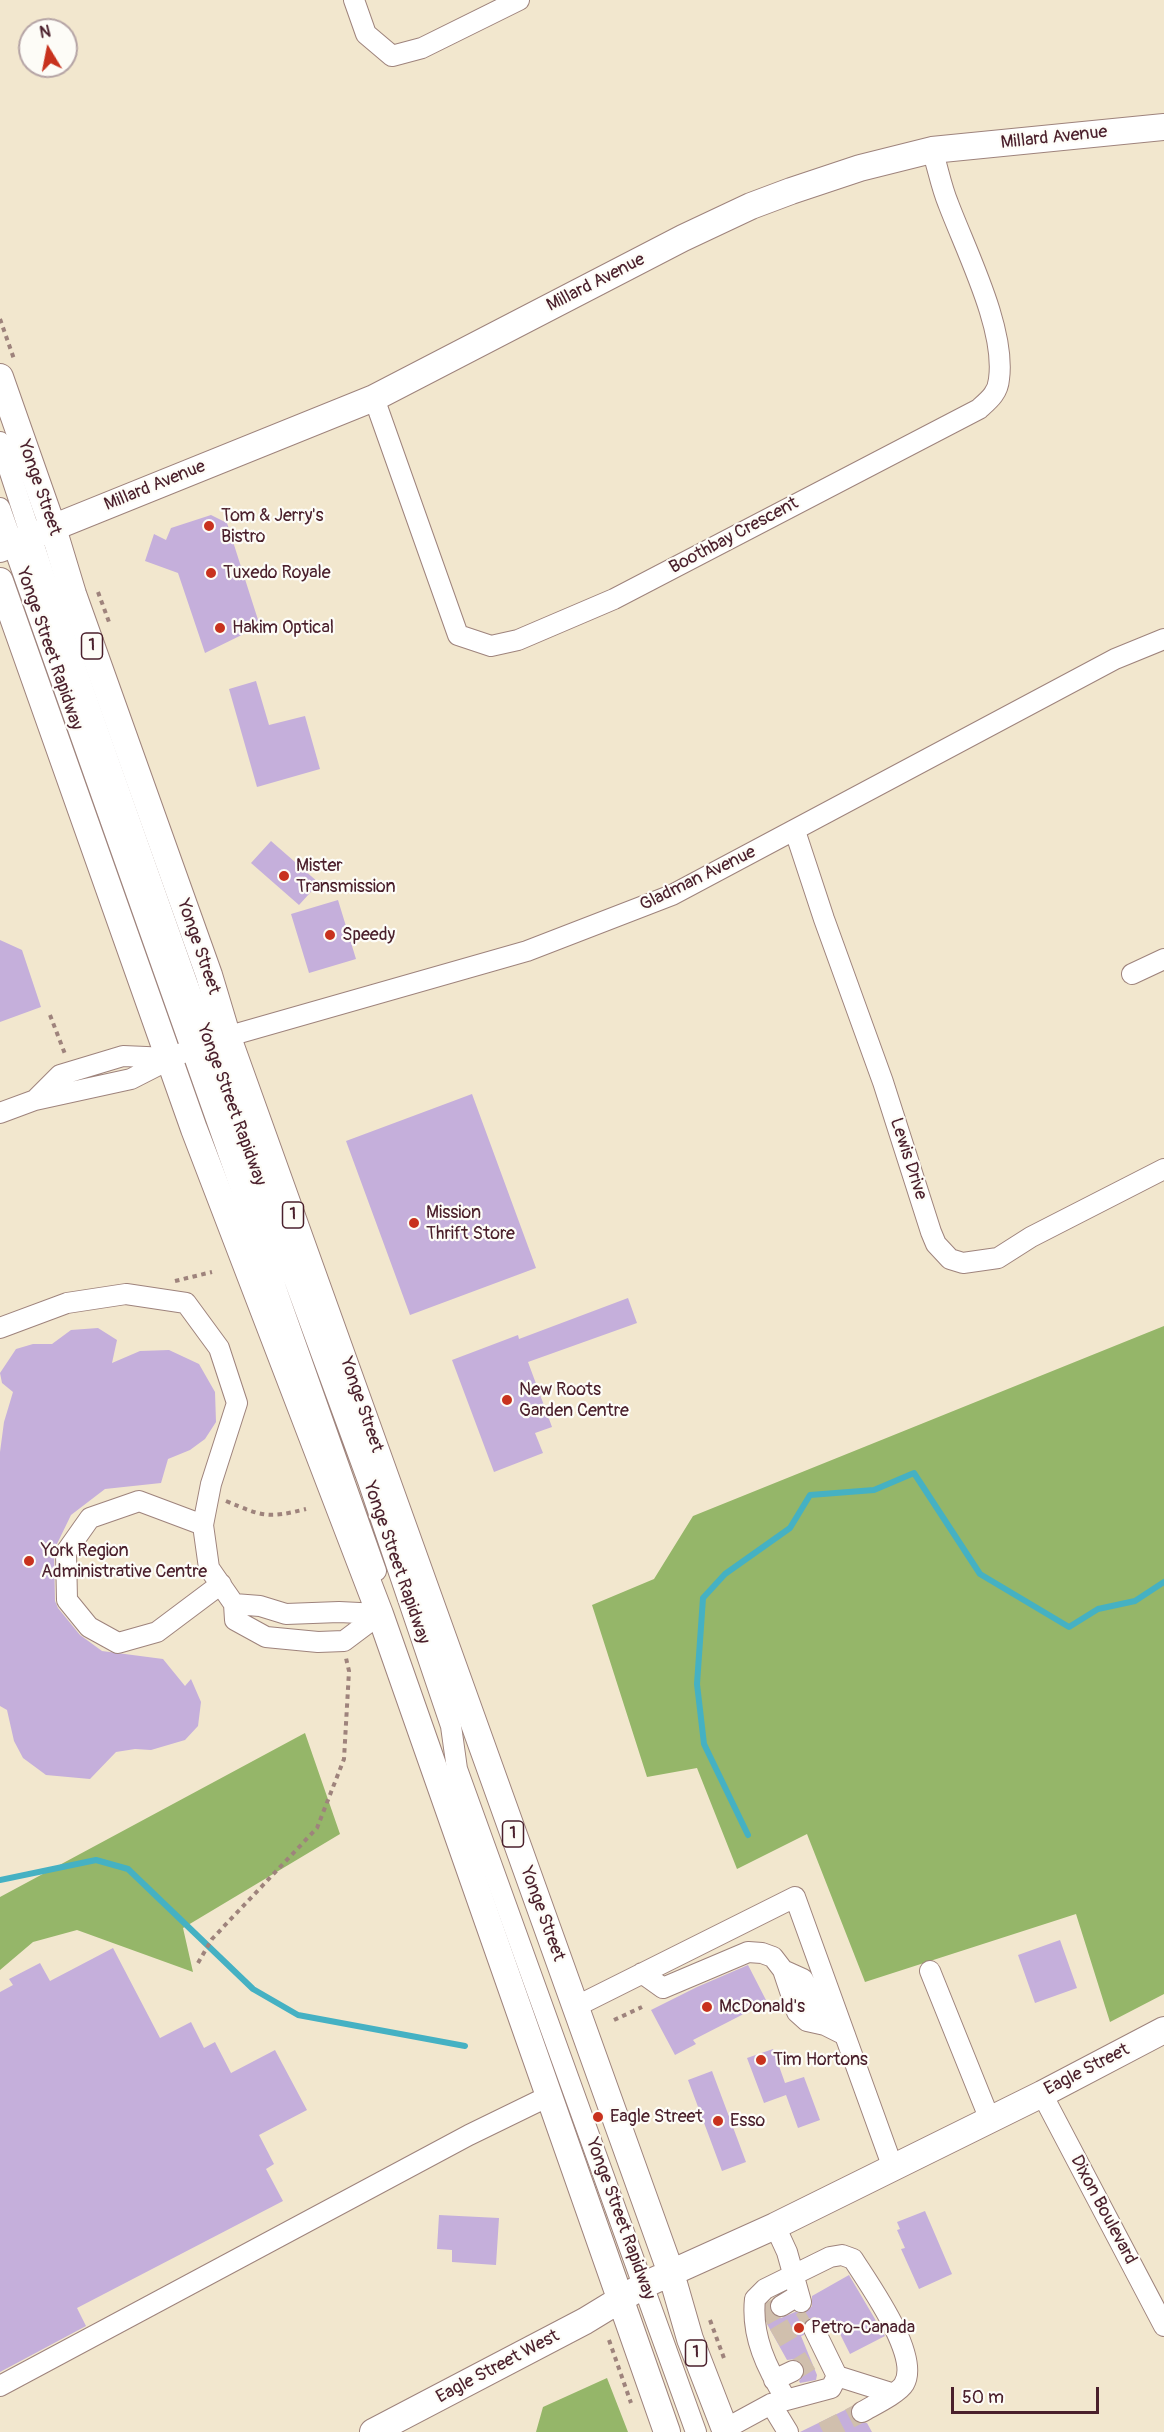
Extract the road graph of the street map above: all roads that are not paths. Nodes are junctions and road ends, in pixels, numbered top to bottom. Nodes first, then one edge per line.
1 (354, 0) edge
2 (519, 0) edge
3 (1164, 127) edge
4 (932, 150) junction
5 (0, 377) edge
6 (374, 398) junction
7 (0, 442) edge
8 (0, 508) edge
9 (24, 539) edge
10 (0, 581) edge
11 (1164, 639) edge
12 (795, 831) junction
13 (1164, 959) edge
14 (1132, 974) dead end
15 (199, 1046) junction
16 (0, 1113) edge
17 (1164, 1168) edge
18 (0, 1328) edge
19 (203, 1525) junction
20 (221, 1584) junction
21 (234, 1604) junction
22 (380, 1614) junction
23 (930, 1971) dead end
24 (642, 1973) junction
25 (575, 2007) junction
26 (1164, 2030) edge
27 (845, 2035) junction
28 (1042, 2094) junction
29 (549, 2096) junction
30 (990, 2120) junction
31 (893, 2168) junction
32 (775, 2226) junction
33 (670, 2272) junction
34 (644, 2285) junction
35 (798, 2291) junction
36 (621, 2298) junction
37 (781, 2306) tunnel mouth
38 (1164, 2326) edge
39 (814, 2329) dead end
40 (793, 2371) tunnel mouth
41 (837, 2376) junction
42 (774, 2380) junction
43 (0, 2386) edge
44 (891, 2393) junction
45 (779, 2402) junction
46 (862, 2412) tunnel mouth
47 (725, 2430) edge
48 (373, 2432) edge
49 (667, 2432) edge
50 (696, 2432) edge
51 (788, 2432) edge

1 - 2 street
3 - 4 main road, Millard Avenue
4 - 6 main road, Millard Avenue
4 - 6 street, Boothbay Crescent
5 - 9 main road, Yonge Street / 1
6 - 9 main road, Millard Avenue
7 - 9 street, Yonge Street Rapidway
8 - 9 street, Yonge Street Rapidway
9 - 15 street, Yonge Street Rapidway
9 - 15 main road, Yonge Street / 1
10 - 15 main road, Yonge Street / 1
11 - 12 street, Gladman Avenue
12 - 15 street, Gladman Avenue
12 - 17 street, Lewis Drive
13 - 14 street
15 - 16 street, Gladman Avenue
15 - 22 main road, Yonge Street / 1
15 - 25 main road, Yonge Street / 1
15 - 34 street, Yonge Street Rapidway
18 - 19 street
19 - 20 street
19 - 20 street
20 - 21 street
21 - 22 street
21 - 22 street
22 - 29 main road, Yonge Street / 1
23 - 30 street
24 - 25 street
24 - 27 street
24 - 27 street
25 - 33 main road, Yonge Street / 1
26 - 28 main road, Eagle Street
27 - 31 street
28 - 30 main road, Eagle Street
28 - 38 street, Dixon Boulevard
29 - 36 main road, Yonge Street / 1
29 - 43 street
30 - 31 main road, Eagle Street
31 - 32 main road, Eagle Street
32 - 33 main road, Eagle Street
32 - 35 street
33 - 34 main road, Eagle Street
33 - 47 main road, Yonge Street / 1
34 - 36 main road, Eagle Street
34 - 50 street, Yonge Street Rapidway
35 - 37 street
35 - 42 street
35 - 44 street
36 - 48 main road, Eagle Street West
36 - 49 main road, Yonge Street / 1
39 - 41 street
40 - 42 street
41 - 44 street
41 - 45 street
42 - 45 street
44 - 46 street
45 - 47 street
45 - 51 street

